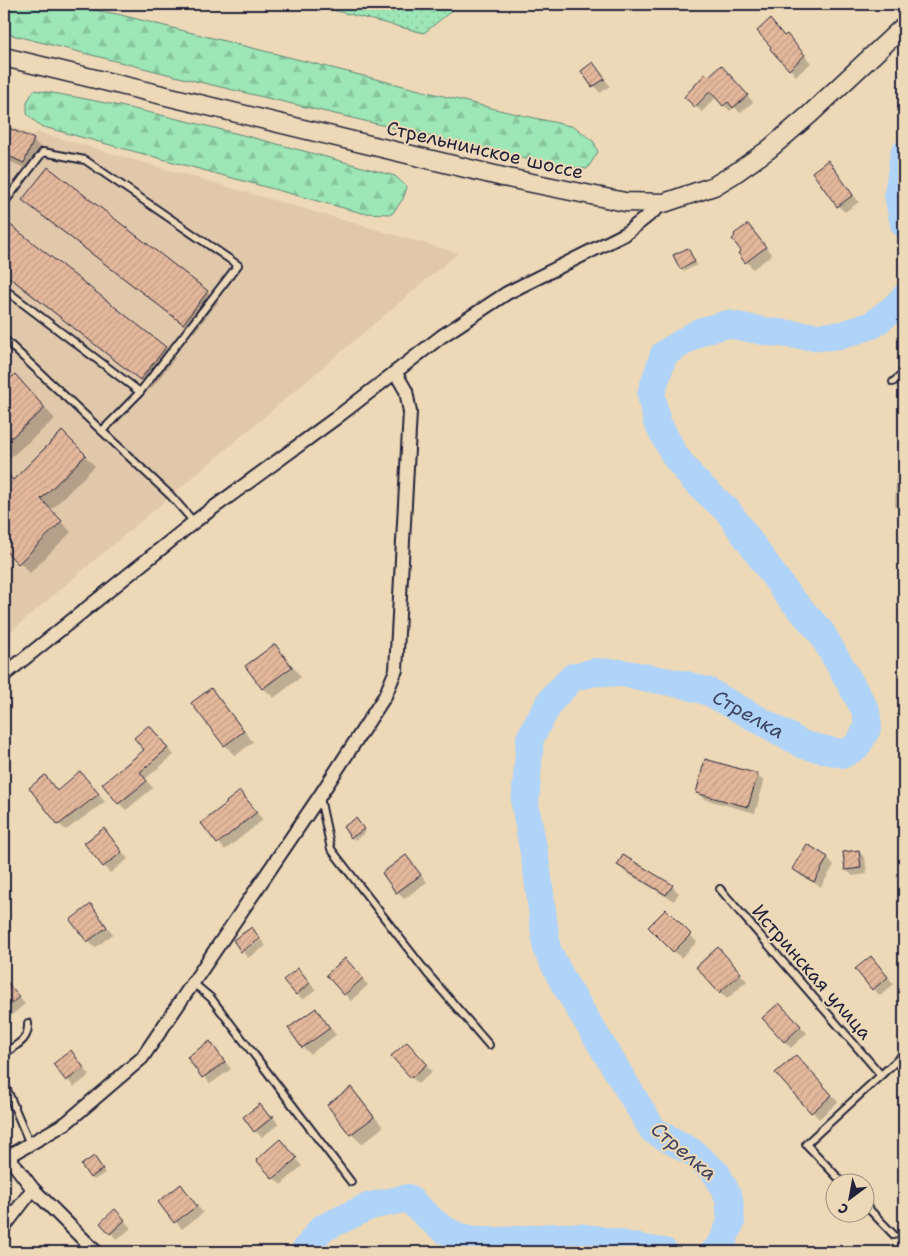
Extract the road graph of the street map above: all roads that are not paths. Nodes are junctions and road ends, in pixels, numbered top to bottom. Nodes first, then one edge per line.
1 (904, 26) edge
2 (4, 57) edge
3 (4, 203) edge
4 (664, 203) junction
5 (4, 289) edge
6 (4, 339) edge
7 (395, 372) junction
8 (904, 373) edge
9 (893, 382) dead end
10 (140, 392) junction
11 (102, 431) junction
12 (194, 522) junction
13 (4, 675) edge
14 (319, 797) junction
15 (720, 889) dead end
16 (192, 982) junction
17 (28, 1022) dead end
18 (489, 1046) dead end
19 (904, 1054) edge
20 (4, 1056) edge
21 (881, 1075) junction
22 (4, 1083) edge
23 (30, 1144) junction
24 (6, 1153) edge
25 (834, 1174) edge
26 (351, 1182) dead end
27 (33, 1189) junction
28 (876, 1216) edge
29 (4, 1227) edge
30 (894, 1235) dead end
31 (96, 1252) edge

1 - 4 main road, Стрельнинское шоссе
2 - 4 main road, Стрельнинское шоссе
3 - 10 lane
4 - 7 street
5 - 10 lane
6 - 11 lane
7 - 12 street
7 - 14 street
8 - 9 lane
10 - 11 lane
11 - 12 lane
12 - 13 street
14 - 16 street
14 - 18 lane
15 - 21 lane, Истринская улица
16 - 23 street
16 - 26 lane
17 - 20 lane
19 - 21 lane
21 - 25 lane
22 - 23 lane
23 - 24 street
24 - 27 street
27 - 29 street
27 - 31 street
28 - 30 lane

